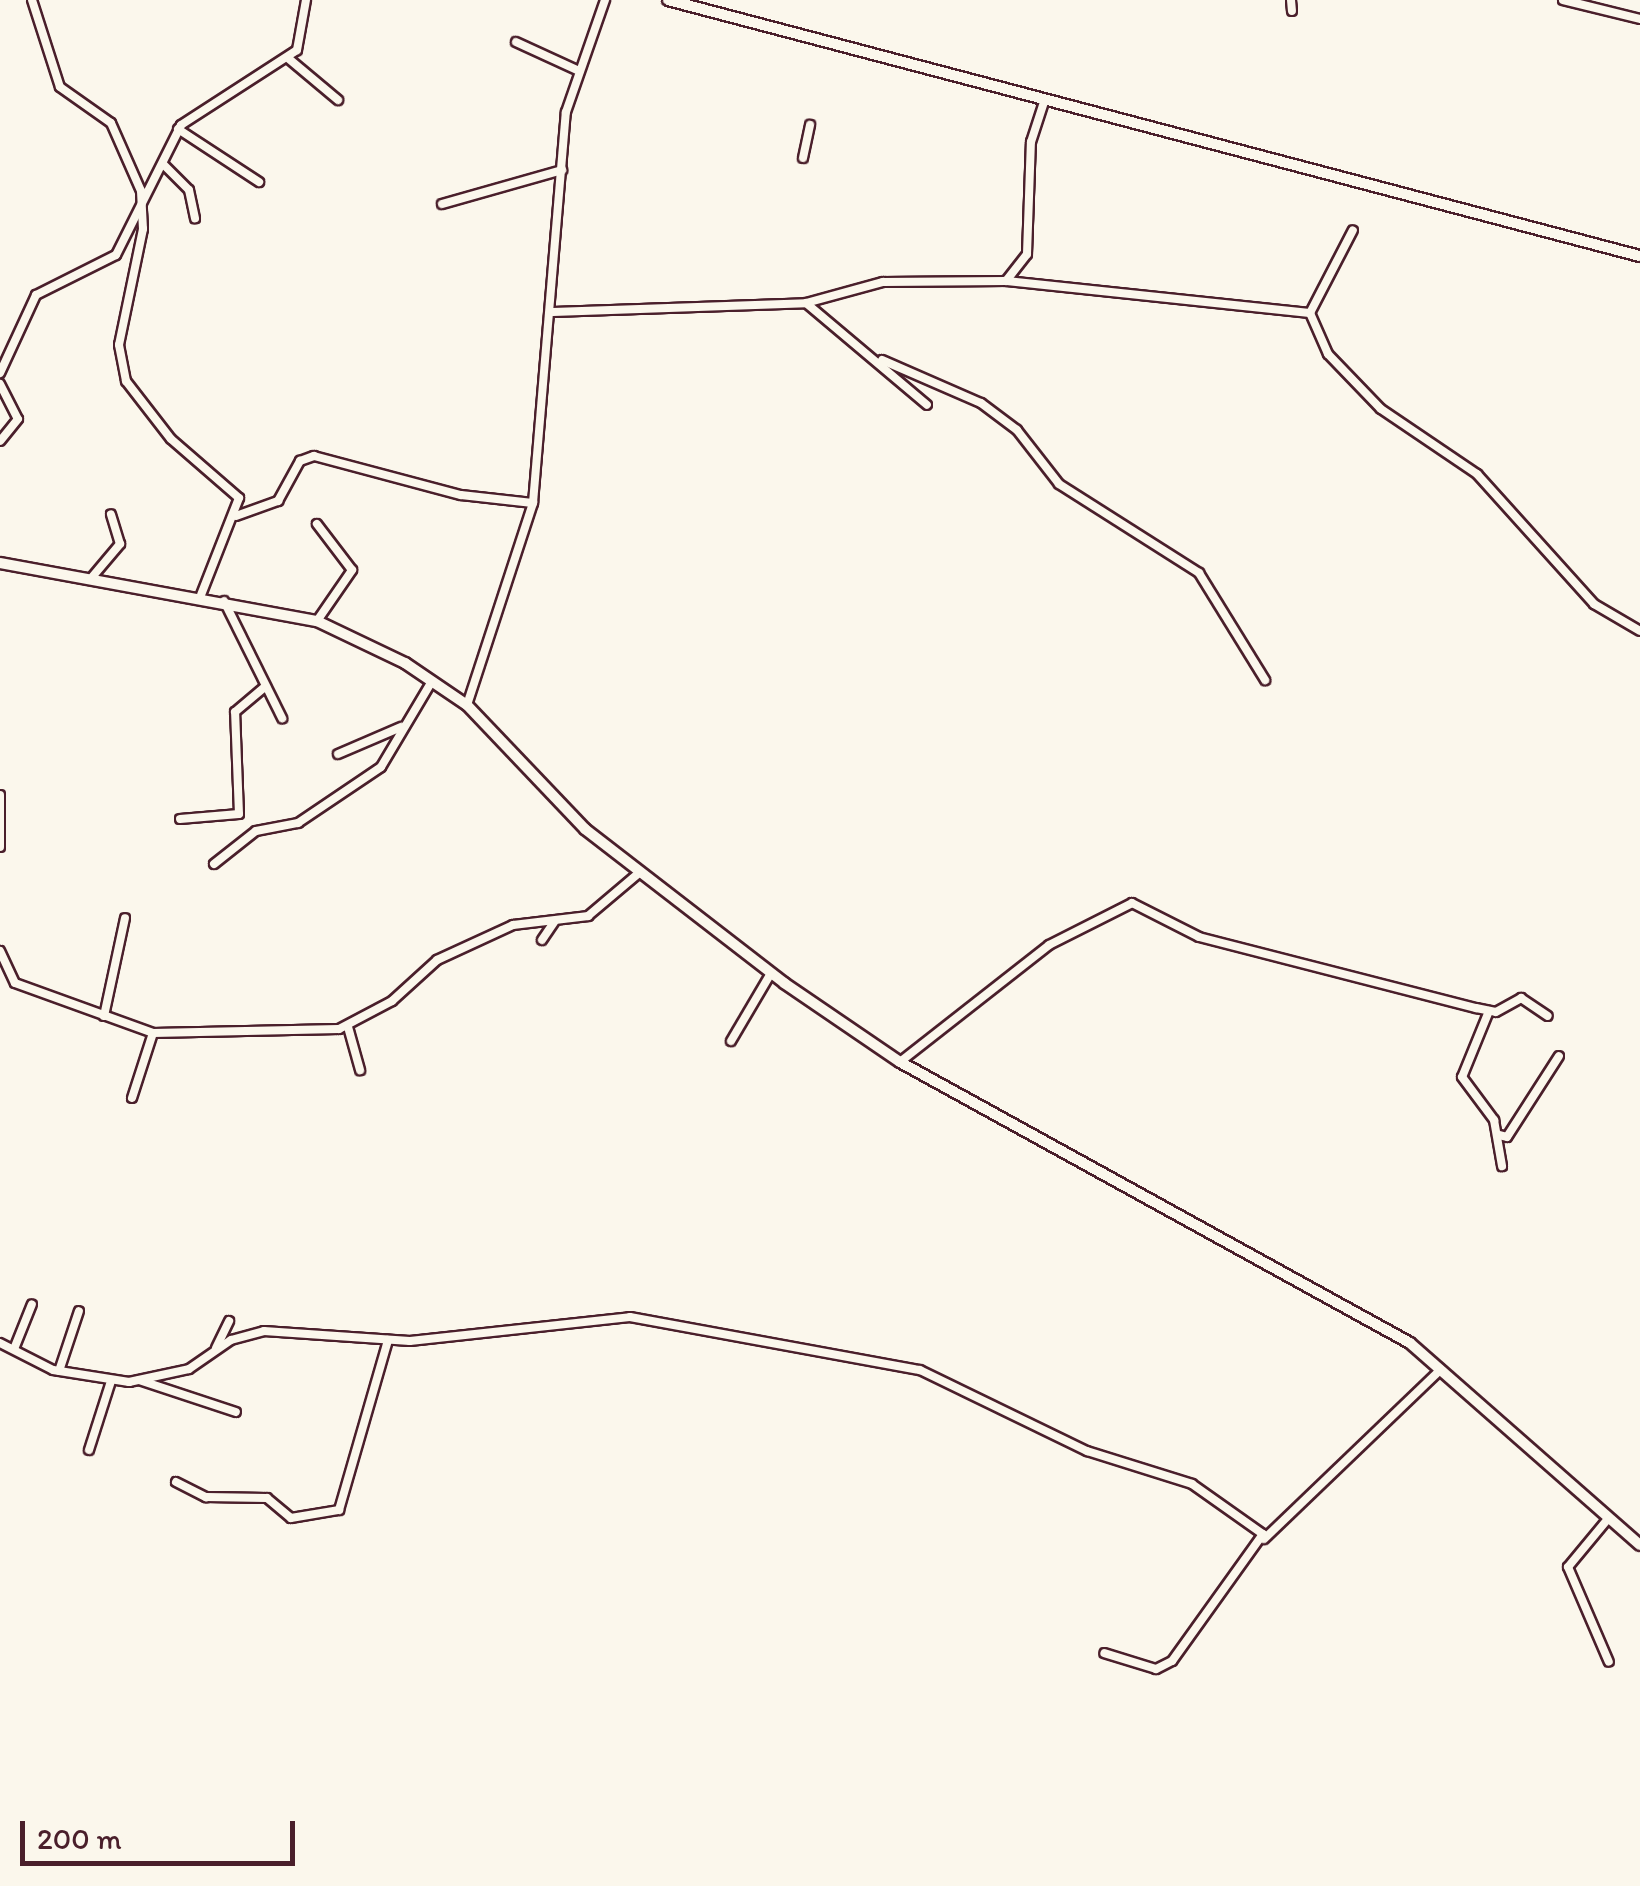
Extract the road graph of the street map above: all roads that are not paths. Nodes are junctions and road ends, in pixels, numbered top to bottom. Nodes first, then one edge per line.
1 (32, 0) edge
2 (306, 0) edge
3 (605, 0) edge
4 (668, 0) edge
5 (1291, 0) edge
6 (1564, 0) edge
7 (1292, 11) dead end
8 (1640, 19) edge
9 (516, 42) dead end
10 (288, 58) junction
11 (577, 70) junction
12 (1045, 99) junction
13 (338, 100) dead end
14 (810, 124) dead end
15 (178, 129) junction
16 (803, 158) dead end
17 (164, 165) junction
18 (562, 170) junction
19 (259, 182) dead end
20 (442, 204) dead end
21 (144, 206) junction
22 (195, 218) dead end
23 (1353, 230) dead end
24 (1640, 256) edge
25 (1012, 280) junction
26 (806, 303) junction
27 (553, 312) junction
28 (1310, 313) junction
29 (882, 360) junction
30 (0, 373) edge
31 (0, 384) edge
32 (927, 405) dead end
33 (0, 441) edge
34 (533, 504) junction
35 (111, 514) dead end
36 (236, 516) junction
37 (316, 524) dead end
38 (0, 564) edge
39 (93, 576) junction
40 (202, 596) junction
41 (224, 600) junction
42 (316, 621) junction
43 (1640, 631) edge
44 (1265, 680) dead end
45 (432, 681) junction
46 (265, 687) junction
47 (467, 705) junction
48 (282, 718) dead end
49 (401, 726) junction
50 (338, 754) dead end
51 (0, 795) edge
52 (180, 819) dead end
53 (0, 847) edge
54 (214, 864) dead end
55 (640, 872) junction
56 (124, 918) dead end
57 (554, 922) junction
58 (542, 940) dead end
59 (0, 952) edge
60 (771, 973) junction
61 (1489, 1010) junction
62 (104, 1016) junction
63 (1548, 1016) dead end
64 (348, 1026) junction
65 (153, 1033) junction
66 (731, 1041) dead end
67 (1559, 1056) dead end
68 (900, 1062) junction
69 (360, 1070) dead end
70 (132, 1098) dead end
71 (1499, 1134) junction
72 (1502, 1166) dead end
73 (32, 1304) dead end
74 (78, 1312) dead end
75 (229, 1321) dead end
76 (388, 1340) junction
77 (0, 1343) edge
78 (14, 1349) junction
79 (214, 1354) junction
80 (1444, 1366) junction
81 (59, 1371) junction
82 (139, 1380) junction
83 (111, 1382) junction
84 (236, 1412) dead end
85 (89, 1450) dead end
86 (176, 1482) dead end
87 (1607, 1520) junction
88 (1264, 1539) junction
89 (1640, 1546) edge
90 (1104, 1653) dead end
91 (1609, 1662) dead end

1 - 21 street
2 - 10 street
3 - 11 street
4 - 12 street
5 - 7 street
6 - 8 street
9 - 11 street
10 - 13 street
10 - 15 street
11 - 18 street
12 - 24 street
12 - 25 street
14 - 16 street
15 - 17 street
15 - 19 street
17 - 21 street
17 - 22 street
18 - 20 street
18 - 27 street
21 - 30 street
21 - 36 street
23 - 28 street
25 - 26 street
25 - 28 street
26 - 27 street
26 - 29 street
27 - 34 street
28 - 43 street
29 - 32 street
29 - 44 street
31 - 33 street
34 - 36 street
34 - 47 street
35 - 39 street
36 - 40 street
37 - 42 street
38 - 39 street
39 - 40 street
40 - 41 street
41 - 42 street
41 - 46 street
42 - 45 street
45 - 47 street
45 - 49 street
46 - 48 street
46 - 52 street
47 - 55 street
49 - 50 street
49 - 54 street
51 - 53 street
55 - 57 street
55 - 60 street
56 - 62 street
57 - 58 street
57 - 64 street
59 - 62 street
60 - 66 street
60 - 68 street
61 - 63 street
61 - 68 street
61 - 71 street
62 - 65 street
64 - 65 street
64 - 69 street
65 - 70 street
67 - 71 street
68 - 80 street
71 - 72 street
73 - 78 street
74 - 81 street
75 - 79 street
76 - 79 street
76 - 86 street
76 - 88 street
77 - 78 street
78 - 81 street
79 - 82 street
80 - 87 street
80 - 88 street
81 - 83 street
82 - 83 street
82 - 84 street
83 - 85 street
87 - 89 street
87 - 91 street
88 - 90 street

